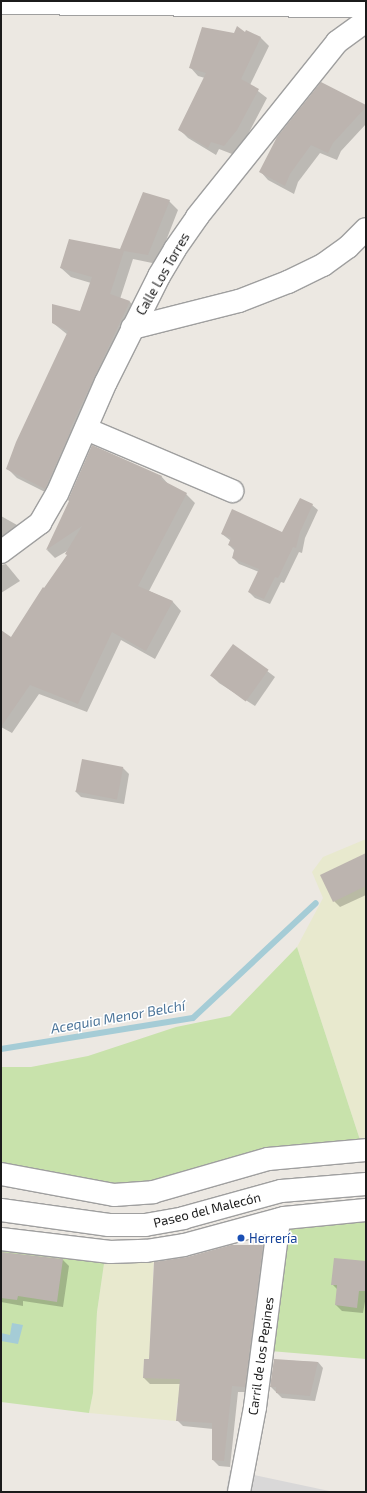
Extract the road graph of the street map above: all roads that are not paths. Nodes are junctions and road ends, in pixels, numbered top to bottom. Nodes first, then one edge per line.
1 (1, 3) edge
2 (310, 6) junction
3 (366, 6) edge
4 (366, 21) edge
5 (337, 42) junction
6 (366, 229) edge
7 (132, 328) junction
8 (86, 429) junction
9 (232, 491) dead end
10 (1, 552) edge
11 (366, 1150) edge
12 (1, 1174) edge
13 (366, 1184) edge
14 (1, 1210) edge
15 (366, 1210) edge
16 (279, 1220) junction
17 (1, 1239) edge
18 (239, 1492) edge

1 - 2 street
2 - 3 street
2 - 5 street
4 - 5 street, Calle Los Torres
5 - 7 street, Calle Los Torres
6 - 7 street
7 - 8 street, Calle Los Torres
8 - 9 street
8 - 10 street, Calle Los Torres
11 - 12 street
13 - 14 street, Paseo del Malecón
15 - 16 street
16 - 17 street
16 - 18 street, Carril de los Pepines

